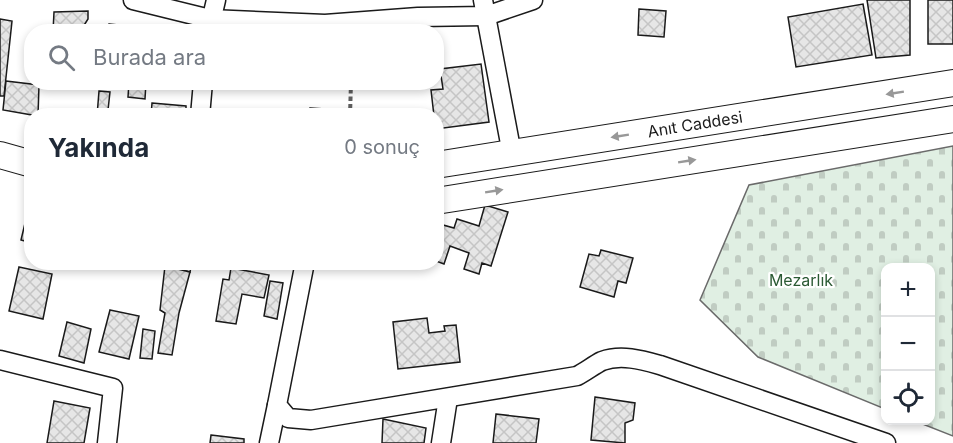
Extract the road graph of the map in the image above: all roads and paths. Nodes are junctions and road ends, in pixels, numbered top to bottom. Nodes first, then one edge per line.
1 (133, 0) edge
2 (216, 0) edge
3 (533, 0) edge
4 (485, 8) edge
5 (206, 24) edge
6 (209, 24) edge
7 (325, 24) edge
8 (953, 83) edge
9 (202, 90) edge
10 (351, 90) edge
11 (201, 108) edge
12 (350, 108) edge
13 (953, 119) edge
14 (512, 153) junction
15 (0, 155) edge
16 (24, 162) edge
17 (444, 164) edge
18 (444, 200) edge
19 (303, 270) edge
20 (0, 360) edge
21 (448, 398) junction
22 (277, 405) junction
23 (107, 443) edge
24 (269, 443) edge
25 (441, 443) edge
26 (886, 443) edge

1 - 5 street
2 - 6 street
3 - 4 street
4 - 7 street
4 - 14 street
8 -> 14 main road, Anıt Caddesi
9 - 11 street
10 - 12 path
18 -> 13 main road
14 - 17 main road, Anıt Caddesi
15 - 16 main road
19 - 22 street
20 - 23 street
21 - 22 street
21 - 25 street
21 - 26 street
22 - 24 street

